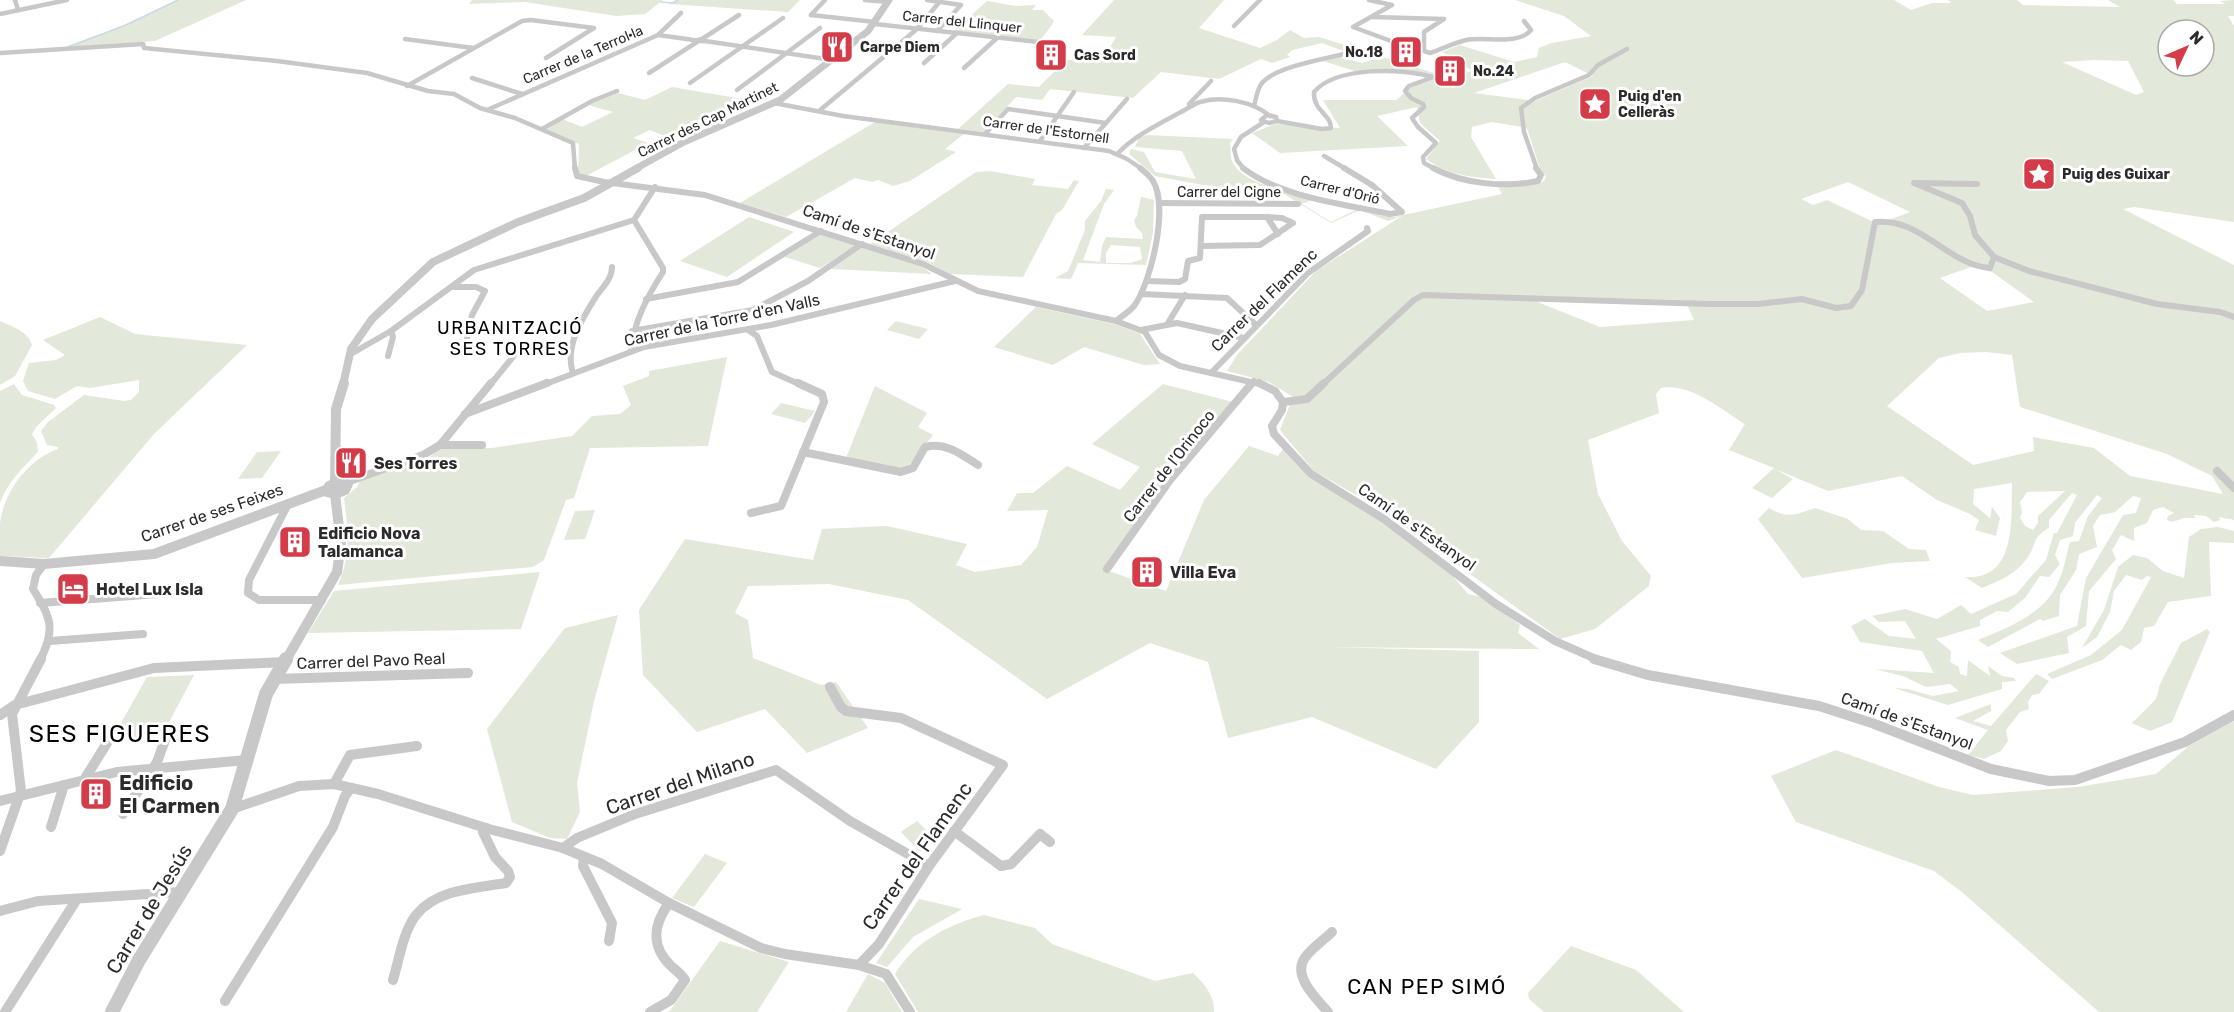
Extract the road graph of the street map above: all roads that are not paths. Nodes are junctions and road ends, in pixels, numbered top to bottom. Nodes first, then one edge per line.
1 (15, 0) edge
2 (67, 0) edge
3 (825, 0) edge
4 (865, 0) edge
5 (927, 0) edge
6 (1260, 0) edge
7 (1369, 0) edge
8 (889, 1) edge
9 (940, 1) edge
10 (18, 10) junction
11 (681, 13) dead end
12 (0, 14) edge
13 (739, 15) dead end
14 (1372, 17) junction
15 (783, 18) dead end
16 (1524, 21) dead end
17 (875, 23) junction
18 (1234, 26) dead end
19 (820, 28) dead end
20 (918, 29) junction
21 (937, 31) junction
22 (957, 33) junction
23 (658, 35) junction
24 (997, 38) junction
25 (405, 39) dead end
26 (699, 41) junction
27 (1047, 43) dead end
28 (1399, 44) dead end
29 (742, 47) junction
30 (473, 48) junction
31 (1628, 49) dead end
32 (0, 53) edge
33 (786, 53) junction
34 (1344, 54) dead end
35 (546, 58) dead end
36 (832, 60) junction
37 (924, 63) dead end
38 (964, 68) dead end
39 (649, 74) dead end
40 (472, 78) dead end
41 (1211, 81) dead end
42 (690, 83) dead end
43 (407, 86) junction
44 (737, 90) dead end
45 (617, 91) dead end
46 (1074, 92) dead end
47 (522, 94) junction
48 (1127, 99) dead end
49 (774, 103) junction
50 (1254, 105) junction
51 (487, 110) junction
52 (819, 111) junction
53 (1181, 111) junction
54 (1058, 116) junction
55 (1270, 116) junction
56 (1277, 121) junction
57 (1264, 122) junction
58 (1106, 123) junction
59 (542, 129) junction
60 (986, 134) junction
61 (1040, 141) junction
62 (1124, 146) junction
63 (1084, 148) junction
64 (1109, 151) junction
65 (1118, 153) junction
66 (1324, 156) dead end
67 (610, 183) junction
68 (1977, 184) dead end
69 (655, 188) junction
70 (1159, 203) junction
71 (1208, 204) junction
72 (1298, 204) dead end
73 (1211, 217) junction
74 (1267, 217) junction
75 (634, 220) junction
76 (1367, 228) dead end
77 (821, 231) junction
78 (1278, 234) junction
79 (862, 244) junction
80 (1201, 246) junction
81 (1994, 257) junction
82 (612, 267) dead end
83 (955, 281) junction
84 (1147, 281) junction
85 (454, 287) junction
86 (1141, 294) junction
87 (1185, 295) junction
88 (646, 299) junction
89 (2234, 317) edge
90 (1116, 321) junction
91 (1168, 323) junction
92 (1256, 325) junction
93 (748, 330) junction
94 (1141, 330) junction
95 (391, 331) junction
96 (632, 331) junction
97 (1244, 338) junction
98 (466, 339) dead end
99 (521, 347) dead end
100 (631, 351) junction
101 (349, 355) junction
102 (388, 356) dead end
103 (573, 373) junction
104 (1211, 373) junction
105 (1254, 381) junction
106 (1283, 402) junction
107 (465, 414) junction
108 (440, 445) junction
109 (482, 445) dead end
110 (803, 452) junction
111 (978, 465) dead end
112 (2217, 471) dead end
113 (347, 482) joint
114 (2234, 488) edge
115 (332, 489) junction
116 (288, 504) junction
117 (751, 513) dead end
118 (0, 561) edge
119 (44, 564) junction
120 (1107, 569) dead end
121 (171, 593) dead end
122 (322, 600) junction
123 (40, 603) junction
124 (143, 634) dead end
125 (50, 640) junction
126 (284, 662) junction
127 (468, 673) dead end
128 (274, 679) junction
129 (830, 687) dead end
130 (15, 705) junction
131 (0, 715) edge
132 (2234, 715) edge
133 (168, 732) dead end
134 (106, 743) dead end
135 (417, 746) dead end
136 (246, 760) junction
137 (152, 768) junction
138 (84, 780) junction
139 (334, 784) junction
140 (64, 785) junction
141 (351, 788) junction
142 (19, 796) junction
143 (0, 801) edge
144 (232, 808) junction
145 (123, 814) dead end
146 (51, 828) dead end
147 (486, 828) junction
148 (954, 831) junction
149 (1050, 842) dead end
150 (563, 848) junction
151 (0, 851) edge
152 (584, 857) junction
153 (929, 866) junction
154 (180, 892) junction
155 (77, 898) junction
156 (669, 903) junction
157 (0, 911) edge
158 (1332, 932) dead end
159 (609, 941) dead end
160 (859, 965) junction
161 (393, 980) dead end
162 (225, 1001) dead end
163 (5, 1012) edge
164 (112, 1012) edge
165 (650, 1012) edge
166 (910, 1012) edge
167 (1328, 1012) edge

1 - 10 street
2 - 10 street
3 - 17 street, Carrer del Llinquer
4 - 8 street
5 - 9 street
6 - 18 street
7 - 14 street
8 - 17 street, Carrer des Cap Martinet
9 - 20 street
9 - 21 street
10 - 12 street
11 - 23 street, Carrer de la Terrol·la
13 - 26 street
14 - 16 street
14 - 28 street
15 - 29 street
17 - 20 street, Carrer del Llinquer
17 - 36 street, Carrer des Cap Martinet
19 - 33 street
20 - 21 street, Carrer del Llinquer
20 - 52 street
21 - 22 street, Carrer del Llinquer
22 - 24 street, Carrer del Llinquer
22 - 37 street
23 - 26 street
23 - 47 street, Carrer de la Terrol·la
24 - 27 street, Carrer del Llinquer
24 - 38 street
25 - 30 street
26 - 29 street
26 - 39 street
29 - 33 street
29 - 42 street
30 - 35 street
30 - 43 street
31 - 56 street
32 - 43 street
33 - 36 street
33 - 44 street
34 - 50 street
36 - 49 street, Carrer des Cap Martinet
40 - 47 street
41 - 53 street
43 - 51 street
45 - 59 street
46 - 54 street
47 - 51 street, Carrer de la Terrol·la
48 - 58 street
49 - 52 street, Carrer de l'Estornell
49 - 67 street, Carrer des Cap Martinet
50 - 53 street
50 - 55 street
51 - 59 street
52 - 60 street, Carrer de l'Estornell
53 - 62 street
54 - 58 street
54 - 60 street
54 - 61 street
55 - 56 street
55 - 57 street
56 - 57 street
57 - 66 street, Carrer d'Orió
58 - 63 street
59 - 67 street, Camí de s'Estanyol
60 - 61 street, Carrer de l'Estornell
61 - 63 street, Carrer de l'Estornell
62 - 64 street
62 - 65 street
63 - 64 street, Carrer de l'Estornell
64 - 65 street, Carrer de l'Estornell
65 - 70 street, Carrer de l'Estornell
67 - 69 street, Camí de s'Estanyol
67 - 101 street, Carrer des Cap Martinet
68 - 81 street
69 - 75 street
69 - 77 street, Camí de s'Estanyol
70 - 71 street, Carrer del Cigne
70 - 84 street
71 - 72 street, Carrer del Cigne
71 - 73 street
73 - 74 street
73 - 80 street
74 - 78 street
74 - 78 street
75 - 85 street
75 - 88 street
76 - 92 street, Carrer del Flamenc
77 - 79 street, Camí de s'Estanyol
77 - 88 street
78 - 80 street
79 - 83 street, Camí de s'Estanyol
79 - 96 street
80 - 84 street
81 - 89 street
81 - 106 street
82 - 103 street
83 - 90 street, Camí de s'Estanyol
83 - 93 street, Carrer de la Torre d'en Valls
84 - 86 street
85 - 95 street
85 - 98 street
86 - 87 street
86 - 90 street
87 - 91 street
87 - 92 street
88 - 96 street
90 - 94 street, Camí de s'Estanyol
91 - 94 street
91 - 97 street
92 - 97 street, Carrer del Flamenc
93 - 100 street, Carrer de la Torre d'en Valls
93 - 110 street
94 - 104 street
95 - 101 street
95 - 102 street
96 - 100 street
97 - 104 street, Carrer del Flamenc
99 - 107 street
100 - 103 street, Carrer de la Torre d'en Valls
101 - 115 street, Carrer de Jesús
103 - 107 street, Carrer de la Torre d'en Valls
104 - 105 street
105 - 106 street
105 - 120 street, Carrer de l'Orinoco
106 - 132 street, Camí de s'Estanyol
107 - 108 street
108 - 109 street
108 - 113 street
110 - 111 street
110 - 117 street
112 - 114 street
113 - 115 street, Carrer de ses Feixes
115 - 116 street, Carrer de ses Feixes
115 - 122 street, Carrer de Jesús
116 - 119 street, Carrer de ses Feixes
116 - 122 street
118 - 119 street, Carrer de ses Feixes
119 - 123 street
121 - 123 street
122 - 126 street, Carrer de Jesús
123 - 125 street
124 - 125 street
125 - 130 street
126 - 128 street, Carrer de Jesús
126 - 130 street
127 - 128 street, Carrer del Pavo Real
128 - 136 street, Carrer de Jesús
129 - 148 street, Carrer del Flamenc
130 - 131 street
130 - 142 street
133 - 137 street
134 - 138 street
135 - 139 street
136 - 137 street
136 - 144 street, Carrer de Jesús
137 - 138 street
137 - 145 street
138 - 140 street
139 - 141 street
139 - 144 street
140 - 142 street
140 - 146 street
141 - 147 street
141 - 162 street
142 - 143 street
142 - 151 street
144 - 154 street, Carrer de Jesús
147 - 150 street
147 - 161 street
148 - 149 street
148 - 153 street, Carrer del Flamenc
150 - 152 street
150 - 153 street, Carrer del Milano
152 - 156 street
152 - 159 street
153 - 160 street, Carrer del Flamenc
154 - 155 street
154 - 164 street, Carrer de Jesús
155 - 157 street
155 - 163 street
156 - 160 street
156 - 165 street
158 - 167 street
160 - 166 street

